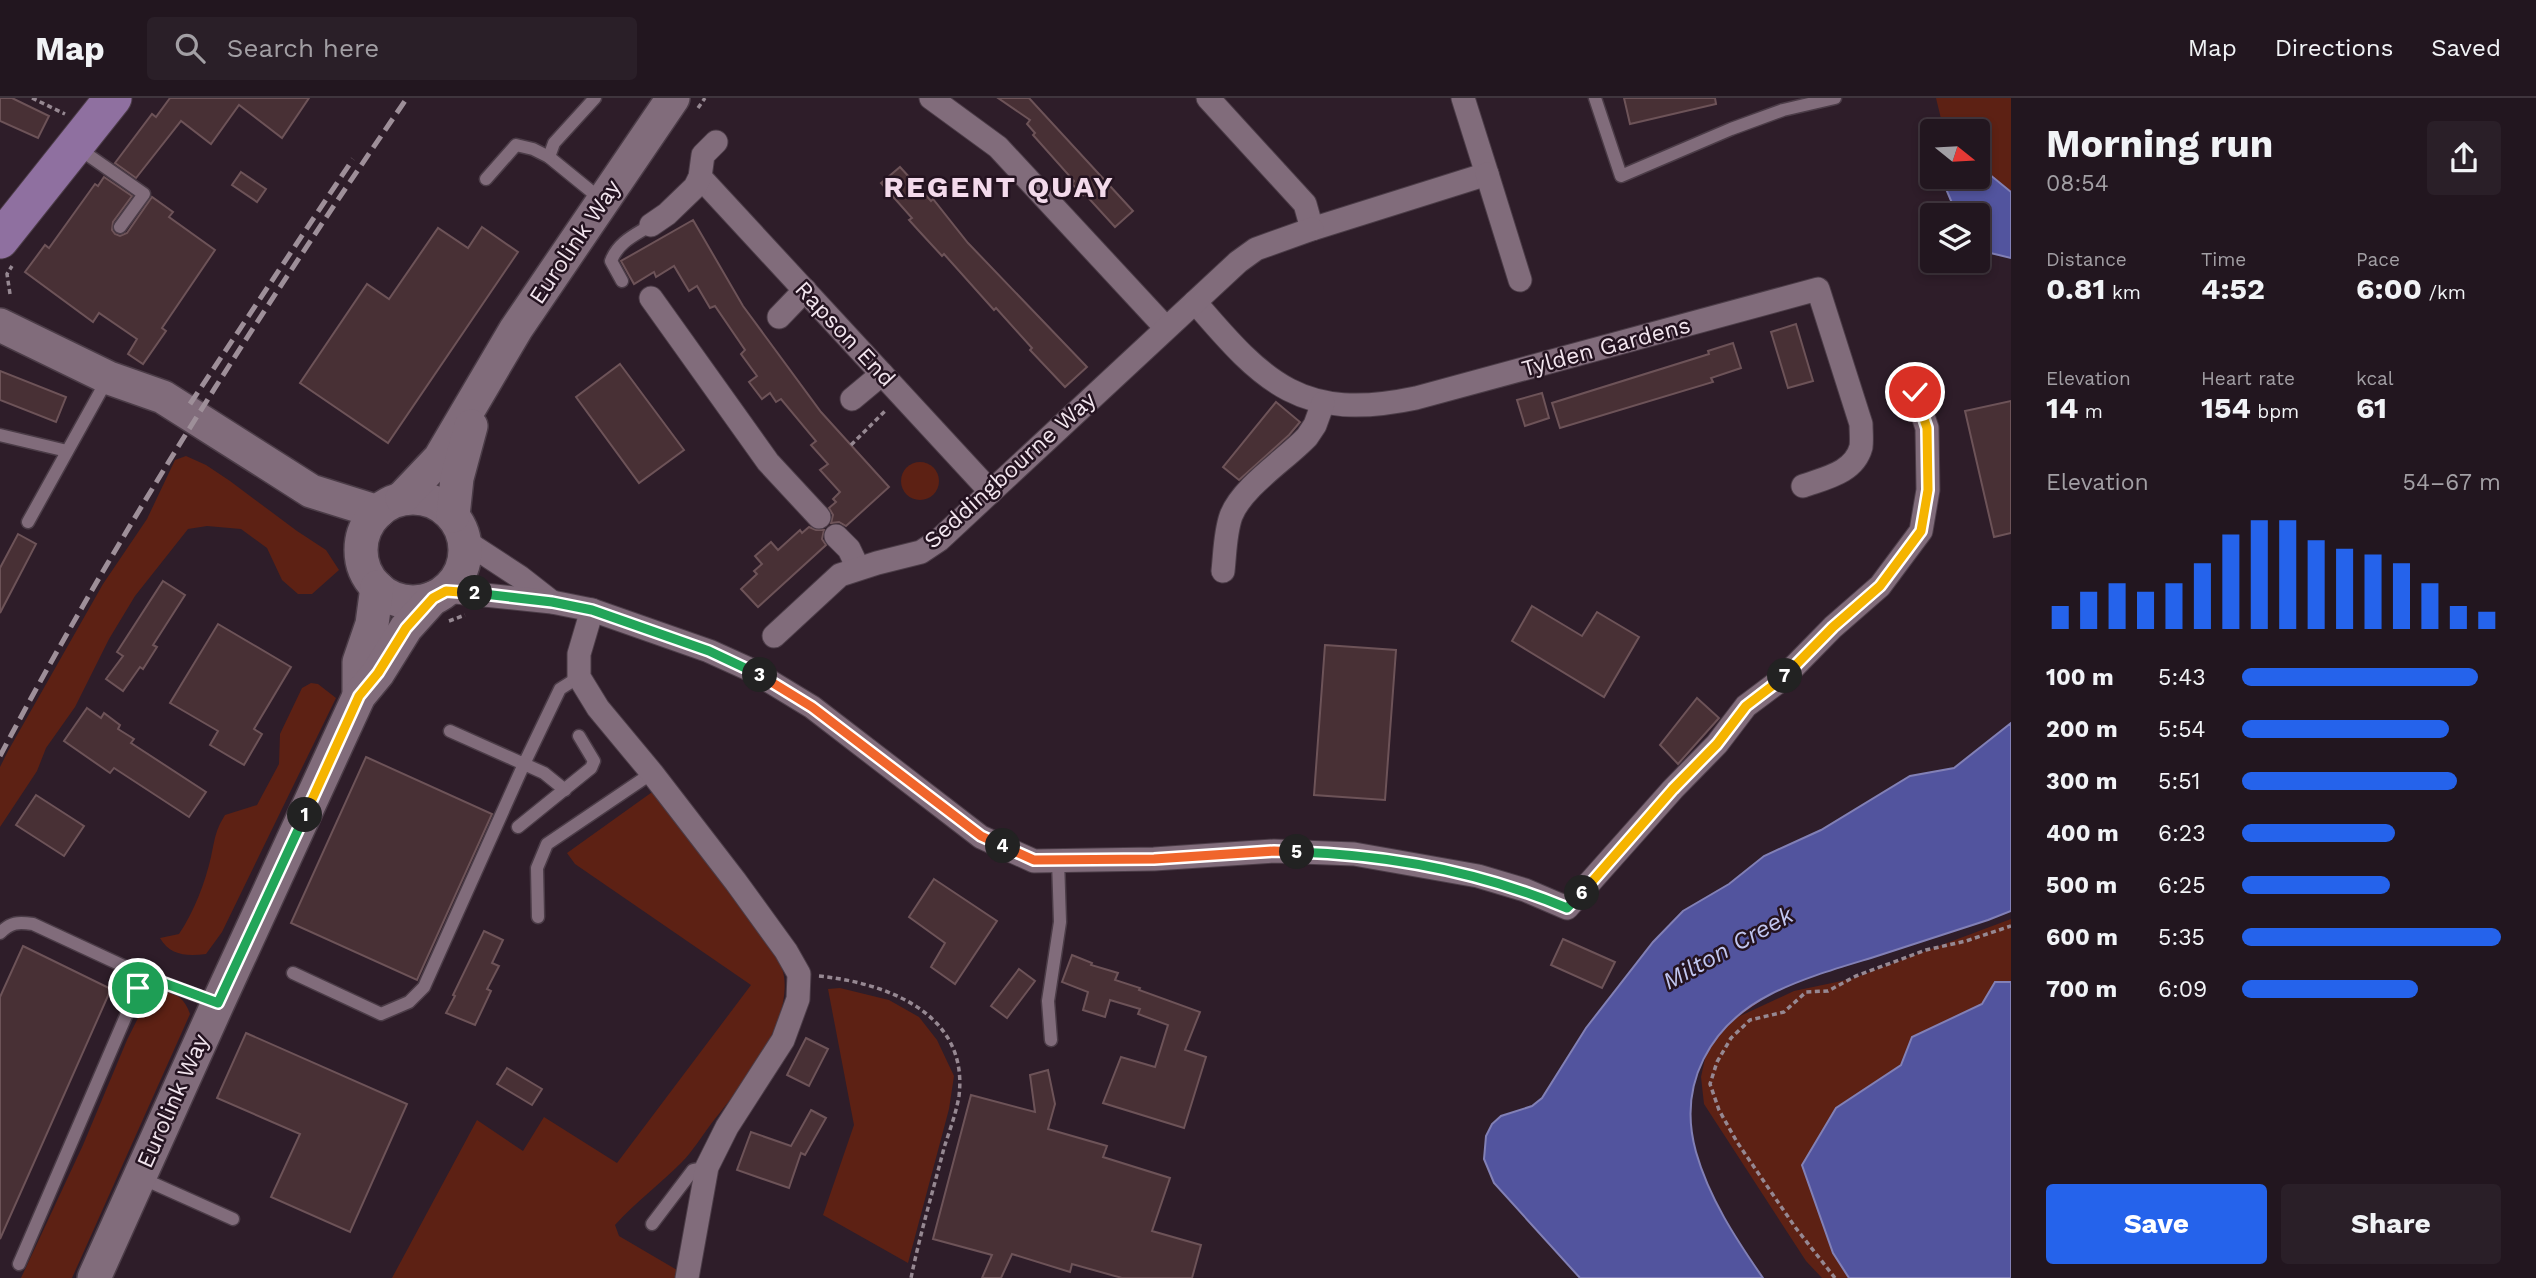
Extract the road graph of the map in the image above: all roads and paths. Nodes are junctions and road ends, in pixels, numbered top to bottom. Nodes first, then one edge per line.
1 (32, 98) edge
2 (113, 98) edge
3 (595, 98) edge
4 (705, 98) edge
5 (931, 98) edge
6 (1208, 98) edge
7 (1463, 98) edge
8 (1595, 98) edge
9 (1835, 98) edge
10 (685, 104) edge
11 (70, 130) junction
12 (716, 142) dead end
13 (550, 158) junction
14 (1487, 174) junction
15 (700, 177) junction
16 (486, 179) dead end
17 (603, 201) junction
18 (651, 225) joint
19 (120, 227) dead end
20 (1312, 229) junction
21 (4, 257) edge
22 (1520, 280) dead end
23 (622, 281) dead end
24 (805, 290) junction
25 (651, 298) dead end
26 (1195, 302) junction
27 (5, 309) edge
28 (779, 317) dead end
29 (1166, 328) junction
30 (882, 374) junction
31 (108, 378) junction
32 (480, 388) junction
33 (1915, 392) dead end
34 (901, 395) junction
35 (852, 399) dead end
36 (1323, 403) junction
37 (0, 435) edge
38 (851, 445) dead end
39 (67, 452) junction
40 (1803, 486) dead end
41 (312, 491) junction
42 (991, 492) junction
43 (390, 505) junction
44 (819, 517) dead end
45 (28, 522) dead end
46 (459, 528) junction
47 (836, 536) dead end
48 (361, 549) junction
49 (858, 568) junction
50 (1223, 571) dead end
51 (377, 587) junction
52 (439, 594) junction
53 (552, 602) junction
54 (592, 610) junction
55 (774, 636) dead end
56 (579, 677) junction
57 (359, 696) junction
58 (450, 731) dead end
59 (579, 736) dead end
60 (524, 764) junction
61 (652, 773) junction
62 (565, 790) junction
63 (518, 827) dead end
64 (1058, 860) junction
65 (538, 917) dead end
66 (2011, 926) edge
67 (0, 933) edge
68 (293, 973) dead end
69 (799, 974) junction
70 (145, 976) junction
71 (218, 1003) junction
72 (1051, 1040) dead end
73 (707, 1167) junction
74 (139, 1177) junction
75 (233, 1219) dead end
76 (652, 1224) dead end
77 (19, 1264) dead end
78 (94, 1278) edge
79 (687, 1278) edge
80 (911, 1278) edge
81 (1835, 1278) edge

1 - 11 path
2 - 11 main road
3 - 13 lane
4 - 10 path
5 - 29 street
6 - 20 street
7 - 14 street
8 - 9 lane
10 - 17 main road, Eurolink Way
11 - 19 lane
11 - 21 main road
12 - 15 street
13 - 16 lane
13 - 17 lane
14 - 20 street, Seddingbourne Way
14 - 22 street
15 - 18 street
15 - 24 street, Rapson End
17 - 32 main road, Eurolink Way
18 - 23 lane
20 - 26 street, Seddingbourne Way
21 - 27 path
24 - 28 street
24 - 30 street, Rapson End
25 - 44 street
26 - 29 street, Seddingbourne Way
26 - 36 street, Tylden Gardens
27 - 31 main road
29 - 42 street, Seddingbourne Way
30 - 34 street, Rapson End
30 - 35 street
31 - 39 lane
31 - 41 main road
32 - 43 main road, Eurolink Way
32 - 46 main road, Eurolink Way
33 - 64 street
34 - 38 path
34 - 42 street, Rapson End
36 - 40 street, Tylden Gardens
36 - 50 street
37 - 39 lane
39 - 45 lane
41 - 43 main road
41 - 48 main road
42 - 49 street, Seddingbourne Way
43 - 46 main road
43 - 48 main road
46 - 52 main road
46 - 53 street
47 - 49 street
48 - 51 main road
49 - 55 street, Seddingbourne Way
51 - 52 main road
51 - 57 main road, Eurolink Way
52 - 53 street
52 - 57 main road, Eurolink Way
53 - 54 street
54 - 56 street
54 - 64 street
56 - 60 lane
56 - 61 street
57 - 71 main road, Eurolink Way
58 - 60 lane
59 - 62 lane
60 - 62 lane
60 - 68 lane
61 - 65 lane
61 - 69 street
62 - 63 lane
64 - 72 lane
66 - 81 path
67 - 70 lane
69 - 73 street
69 - 80 path
70 - 71 lane
70 - 77 lane
71 - 74 main road, Eurolink Way
73 - 76 lane
73 - 79 street
74 - 75 lane
74 - 78 main road, Eurolink Way

